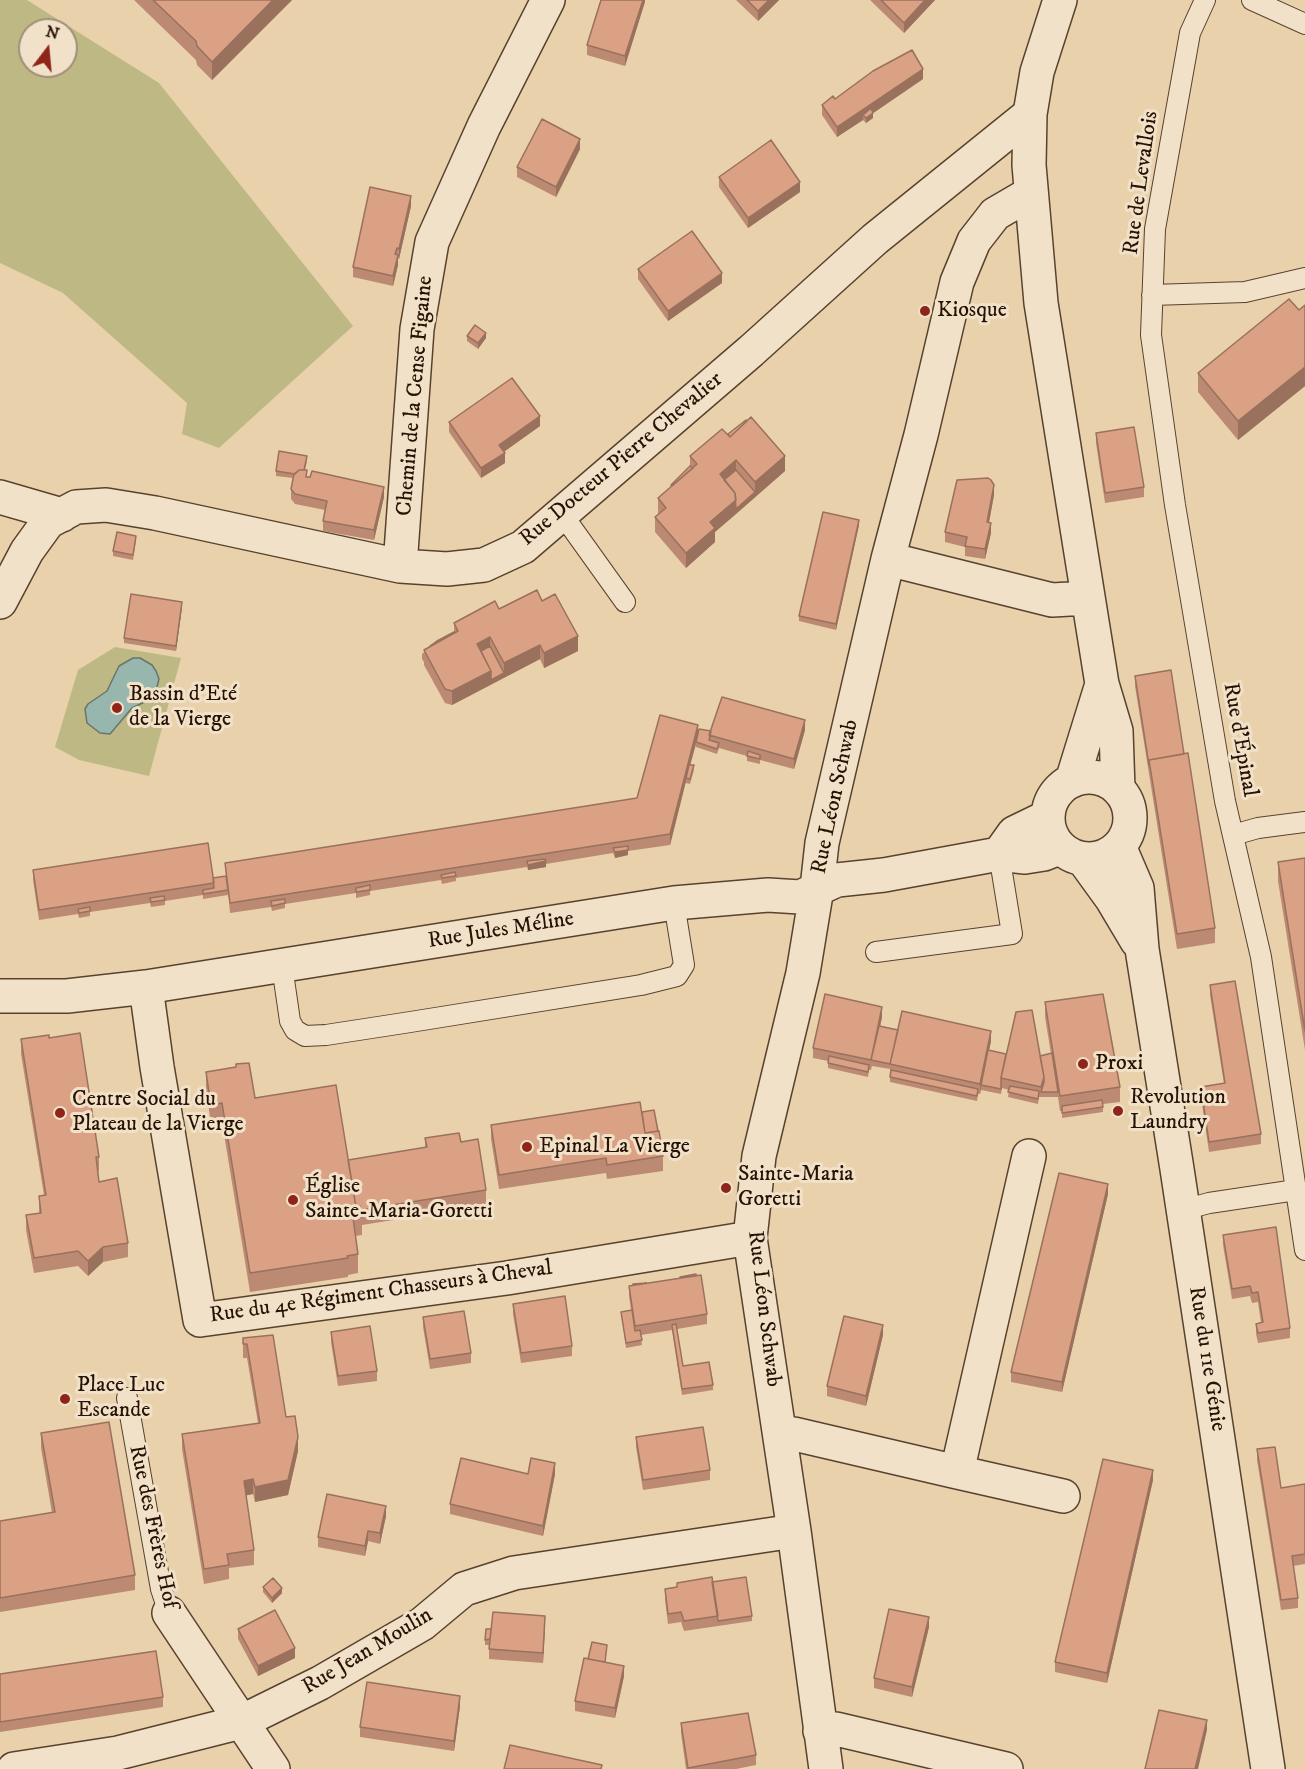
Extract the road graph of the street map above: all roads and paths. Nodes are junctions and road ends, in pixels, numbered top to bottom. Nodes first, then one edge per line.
1 (548, 0) edge
2 (1060, 0) edge
3 (1205, 0) edge
4 (1252, 0) edge
5 (1305, 24) edge
6 (1030, 114) junction
7 (1031, 193) junction
8 (1305, 278) edge
9 (1152, 295) junction
10 (0, 497) edge
11 (562, 514) junction
12 (62, 515) junction
13 (888, 559) junction
14 (400, 566) junction
15 (1088, 598) junction
16 (0, 602) edge
17 (625, 602) dead end
18 (1102, 684) junction
19 (1072, 781) junction
20 (1118, 789) junction
21 (1047, 817) junction
22 (1305, 822) edge
23 (1233, 835) junction
24 (1119, 846) junction
25 (999, 854) junction
26 (1071, 854) junction
27 (817, 888) junction
28 (674, 903) junction
29 (1142, 949) junction
30 (876, 952) dead end
31 (282, 966) junction
32 (146, 987) junction
33 (0, 996) edge
34 (1029, 1156) dead end
35 (1296, 1190) junction
36 (1183, 1210) junction
37 (750, 1238) junction
38 (1305, 1250) edge
39 (127, 1398) dead end
40 (780, 1436) junction
41 (957, 1472) junction
42 (1063, 1496) dead end
43 (794, 1531) junction
44 (169, 1613) joint
45 (241, 1722) junction
46 (820, 1731) junction
47 (119, 1761) edge
48 (14, 1769) edge
49 (273, 1769) edge
50 (826, 1769) edge
51 (1006, 1769) edge
52 (1268, 1769) edge

1 - 14 street, Chemin de la Cense Figaine
2 - 6 street
3 - 9 lane, Rue de Levallois
4 - 5 lane
6 - 7 street
6 - 11 street, Rue Docteur Pierre Chevalier
7 - 13 street, Rue Léon Schwab
7 - 15 street
8 - 9 lane
9 - 23 lane, Rue d'Épinal
10 - 12 street
11 - 14 street, Rue Docteur Pierre Chevalier
11 - 17 lane
12 - 14 street, Rue Docteur Pierre Chevalier
12 - 16 street, Rue Docteur Pierre Chevalier
13 - 15 street
13 - 27 street, Rue Léon Schwab
15 - 18 street
18 - 19 street
18 - 20 street
19 - 20 street
19 - 21 street
20 - 24 street
21 - 25 street
21 - 26 street
22 - 23 lane
23 - 35 lane, Rue d'Épinal
24 - 26 street
24 - 29 street, Rue du 11e Génie
25 - 26 street, Rue Jules Méline
25 - 27 street, Rue Jules Méline
25 - 30 lane
26 - 29 street, Rue du 11e Génie
27 - 28 street, Rue Jules Méline
27 - 37 street, Rue Léon Schwab
28 - 31 street, Rue Jules Méline
28 - 31 lane
29 - 36 street, Rue du 11e Génie
31 - 32 street, Rue Jules Méline
32 - 33 street, Rue Jules Méline
32 - 37 street, Rue du 4e Régiment Chasseurs à Cheval
34 - 41 street
35 - 36 lane
35 - 38 lane, Rue d'Épinal
36 - 52 street, Rue du 11e Génie
37 - 40 street, Rue Léon Schwab
39 - 44 lane, Rue des Frères Hof
40 - 41 street
40 - 43 street, Rue Léon Schwab
41 - 42 street
43 - 45 street, Rue Jean Moulin
43 - 46 street, Rue Léon Schwab
44 - 45 street, Rue des Frères Hof
45 - 47 street, Rue Jean Moulin
45 - 49 street, Rue des Frères Hof
46 - 50 street, Rue Léon Schwab
46 - 51 street
47 - 48 street, Rue Jean Moulin

